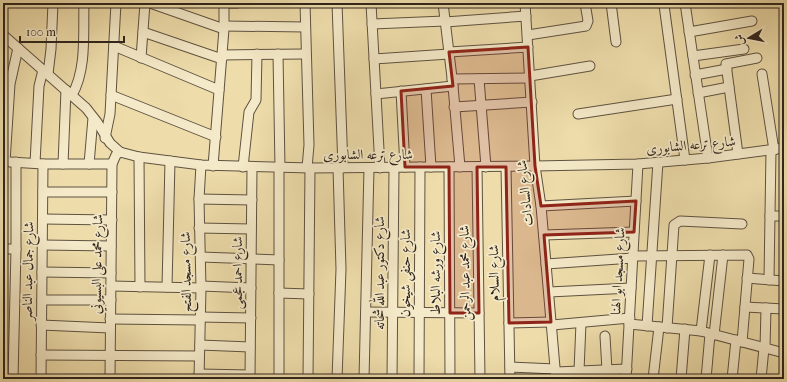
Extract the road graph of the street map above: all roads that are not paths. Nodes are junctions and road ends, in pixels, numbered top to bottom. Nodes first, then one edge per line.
1 (53, 3) edge
2 (84, 3) edge
3 (116, 3) edge
4 (145, 3) edge
5 (150, 3) edge
6 (224, 3) edge
7 (237, 3) edge
8 (305, 3) edge
9 (337, 3) edge
10 (371, 3) edge
11 (443, 3) edge
12 (525, 3) edge
13 (585, 3) edge
14 (611, 3) edge
15 (685, 3) edge
16 (664, 4) dead end
17 (526, 16) junction
18 (752, 21) dead end
19 (445, 22) junction
20 (372, 24) junction
21 (305, 27) junction
22 (224, 28) junction
23 (143, 32) junction
24 (689, 32) junction
25 (3, 35) edge
26 (528, 35) junction
27 (616, 42) dead end
28 (114, 46) junction
29 (528, 47) junction
30 (18, 48) junction
31 (744, 49) dead end
32 (449, 53) junction
33 (257, 54) junction
34 (278, 54) junction
35 (305, 54) junction
36 (692, 56) junction
37 (222, 57) junction
38 (141, 58) junction
39 (757, 58) dead end
40 (374, 59) junction
41 (590, 66) dead end
42 (727, 69) junction
43 (46, 72) junction
44 (762, 74) dead end
45 (695, 75) junction
46 (530, 77) junction
47 (479, 79) junction
48 (452, 83) junction
49 (729, 87) junction
50 (426, 89) junction
51 (220, 90) junction
52 (401, 92) junction
53 (69, 93) junction
54 (698, 93) junction
55 (376, 94) junction
56 (111, 95) junction
57 (677, 99) junction
58 (532, 102) junction
59 (481, 106) junction
60 (454, 107) junction
61 (578, 114) dead end
62 (93, 118) junction
63 (216, 137) junction
64 (106, 138) junction
65 (784, 148) edge
66 (772, 150) junction
67 (120, 152) junction
68 (738, 154) junction
69 (139, 157) junction
70 (708, 158) junction
71 (685, 160) junction
72 (170, 161) junction
73 (4, 162) edge
74 (16, 162) junction
75 (658, 162) junction
76 (40, 163) junction
77 (63, 164) junction
78 (89, 164) junction
79 (112, 164) junction
80 (638, 164) junction
81 (201, 165) junction
82 (213, 166) junction
83 (536, 166) junction
84 (247, 167) junction
85 (420, 167) junction
86 (431, 167) junction
87 (449, 167) junction
88 (460, 167) junction
89 (481, 167) junction
90 (506, 167) junction
91 (279, 168) junction
92 (309, 168) junction
93 (341, 168) junction
94 (369, 168) junction
95 (380, 168) junction
96 (394, 168) junction
97 (405, 168) junction
98 (43, 192) junction
99 (112, 192) junction
100 (199, 199) junction
101 (252, 200) junction
102 (636, 201) junction
103 (542, 206) junction
104 (770, 216) junction
105 (784, 216) edge
106 (43, 219) junction
107 (112, 220) junction
108 (742, 224) dead end
109 (199, 228) junction
110 (251, 229) junction
111 (634, 232) junction
112 (544, 235) junction
113 (42, 245) junction
114 (111, 246) junction
115 (3, 249) edge
116 (16, 249) junction
117 (652, 255) junction
118 (672, 255) junction
119 (710, 255) junction
120 (723, 255) junction
121 (200, 257) junction
122 (633, 257) junction
123 (251, 259) junction
124 (279, 260) junction
125 (546, 264) junction
126 (42, 272) junction
127 (111, 273) junction
128 (747, 278) junction
129 (769, 280) junction
130 (784, 281) edge
131 (111, 286) junction
132 (140, 287) junction
133 (167, 287) junction
134 (201, 287) junction
135 (251, 288) junction
136 (631, 288) junction
137 (549, 292) junction
138 (279, 293) junction
139 (309, 294) junction
140 (42, 300) junction
141 (111, 300) junction
142 (745, 307) junction
143 (766, 308) junction
144 (784, 309) edge
145 (366, 312) junction
146 (393, 312) junction
147 (419, 312) junction
148 (450, 313) junction
149 (479, 313) junction
150 (200, 318) junction
151 (251, 318) junction
152 (630, 321) junction
153 (509, 323) junction
154 (580, 323) junction
155 (110, 324) junction
156 (552, 324) junction
157 (41, 325) junction
158 (647, 326) junction
159 (663, 327) junction
160 (685, 330) junction
161 (708, 333) junction
162 (604, 336) dead end
163 (739, 341) junction
164 (200, 345) junction
165 (250, 347) junction
166 (764, 348) junction
167 (784, 353) edge
168 (41, 355) junction
169 (110, 355) junction
170 (199, 356) junction
171 (510, 367) junction
172 (627, 369) junction
173 (607, 370) junction
174 (579, 371) junction
175 (556, 373) edge
176 (199, 377) edge
177 (250, 377) edge
178 (13, 379) edge
179 (41, 379) edge
180 (110, 379) edge
181 (279, 379) edge
182 (308, 379) edge
183 (337, 379) edge
184 (364, 379) edge
185 (392, 379) edge
186 (419, 379) edge
187 (450, 379) edge
188 (480, 379) edge
189 (510, 379) edge
190 (626, 379) edge
191 (654, 379) edge
192 (681, 379) edge
193 (706, 379) edge
194 (732, 379) edge
195 (761, 379) edge

1 - 43 street, شارع جمال عبد الناصر
2 - 53 street
3 - 28 street
4 - 23 street
5 - 22 street
6 - 7 street
6 - 22 street
8 - 21 street
9 - 93 street
10 - 20 street
11 - 19 street
12 - 17 street, شارع السادات
13 - 26 street
14 - 27 street
15 - 24 street
16 - 57 street
17 - 19 street
17 - 26 street, شارع السادات
18 - 24 street
19 - 20 street
19 - 32 street
20 - 40 street
21 - 22 street
21 - 35 street
22 - 37 street
23 - 37 street
23 - 38 street
24 - 36 street
25 - 30 street
26 - 29 street, شارع السادات
28 - 38 street
28 - 56 street
29 - 32 street
29 - 46 street, شارع السادات
30 - 43 street
30 - 73 street
31 - 36 street
32 - 40 street
32 - 48 street
33 - 34 street
33 - 37 street
33 - 84 street, شارع احمد عجمى
34 - 35 street
34 - 91 street
35 - 92 street
36 - 45 street
37 - 51 street
38 - 51 street
39 - 42 street
40 - 55 street
41 - 46 street
42 - 45 street
42 - 49 street
43 - 53 street
43 - 76 street, شارع جمال عبد الناصر
44 - 66 street
45 - 54 street
46 - 47 street
46 - 58 street, شارع السادات
47 - 48 street
47 - 59 street, شارع محمد عبد الرحمن
48 - 50 street
48 - 60 street
49 - 54 street
49 - 68 street
50 - 52 street
50 - 86 street
51 - 63 street
52 - 55 street
52 - 97 street
53 - 62 street
53 - 77 street
54 - 70 street
55 - 95 street
56 - 63 street
56 - 64 street
57 - 61 street
57 - 71 street
58 - 59 street
58 - 83 street, شارع السادات
59 - 60 street
59 - 89 street, شارع محمد عبد الرحمن
60 - 88 street
62 - 64 street
62 - 78 street
63 - 82 street
64 - 67 street
65 - 66 street, شارع ترعه الشابورى
66 - 68 street, شارع ترعه الشابورى
66 - 104 street
67 - 69 street, شارع ترعه الشابورى
67 - 79 street
68 - 70 street, شارع ترعه الشابورى
69 - 72 street, شارع ترعه الشابورى
69 - 132 street
70 - 71 street, شارع ترعه الشابورى
71 - 75 street, شارع ترعه الشابورى
72 - 81 street, شارع ترعه الشابورى
72 - 133 street
73 - 74 street
74 - 76 street
74 - 116 street
75 - 80 street, شارع ترعه الشابورى
75 - 117 street
76 - 77 street
76 - 98 street, شارع جمال عبد الناصر
77 - 78 street
78 - 79 street
79 - 99 street, شارع محمد على البسيوني
80 - 83 street, شارع ترعه الشابورى
80 - 102 street, شارع مسجد ابو الهنا
81 - 82 street, شارع ترعه الشابورى
81 - 100 street, شارع مسجد الفتح
82 - 84 street, شارع ترعه الشابورى
83 - 90 street, شارع ترعه الشابورى
83 - 103 street, شارع السادات
84 - 91 street, شارع ترعه الشابورى
84 - 101 street, شارع احمد عجمى
85 - 86 street, شارع ترعه الشابورى
85 - 97 street, شارع ترعه الشابورى
85 - 147 street, شارع حنفى شيخون
86 - 87 street, شارع ترعه الشابورى
87 - 88 street, شارع ترعه الشابورى
87 - 148 street, شارع ورشه البلاط
88 - 89 street, شارع ترعه الشابورى
89 - 90 street, شارع ترعه الشابورى
89 - 149 street, شارع محمد عبد الرحمن
90 - 153 street, شارع السلام
91 - 92 street, شارع ترعه الشابورى
91 - 124 street
92 - 93 street, شارع ترعه الشابورى
92 - 139 street
93 - 94 street, شارع ترعه الشابورى
93 - 183 street
94 - 95 street, شارع ترعه الشابورى
94 - 145 street
95 - 96 street, شارع ترعه الشابورى
96 - 97 street, شارع ترعه الشابورى
96 - 146 street, شارع دكتور عبد الله شحاته
98 - 99 street
98 - 106 street, شارع جمال عبد الناصر
99 - 107 street, شارع محمد على البسيوني
100 - 101 street
100 - 109 street, شارع مسجد الفتح
101 - 110 street, شارع احمد عجمى
102 - 103 street
102 - 111 street, شارع مسجد ابو الهنا
103 - 112 street, شارع السادات
104 - 105 street
104 - 129 street
106 - 107 street
106 - 113 street, شارع جمال عبد الناصر
107 - 114 street, شارع محمد على البسيوني
108 - 118 street
109 - 110 street
109 - 121 street, شارع مسجد الفتح
110 - 123 street, شارع احمد عجمى
111 - 112 street
111 - 122 street, شارع مسجد ابو الهنا
112 - 125 street, شارع السادات
113 - 114 street
113 - 126 street, شارع جمال عبد الناصر
114 - 127 street, شارع محمد على البسيوني
115 - 116 street
116 - 178 street
117 - 118 street
117 - 122 street
117 - 158 street
118 - 119 street
118 - 159 street
119 - 120 street
119 - 161 street
120 - 128 street
120 - 161 street
121 - 123 street
121 - 134 street, شارع مسجد الفتح
122 - 125 street
122 - 136 street, شارع مسجد ابو الهنا
123 - 124 street
123 - 135 street, شارع احمد عجمى
124 - 138 street
125 - 137 street, شارع السادات
126 - 127 street
126 - 140 street, شارع جمال عبد الناصر
127 - 131 street, شارع محمد على البسيوني
128 - 129 street
128 - 142 street
129 - 130 street
131 - 132 street
131 - 141 street, شارع محمد على البسيوني
132 - 133 street
133 - 134 street
134 - 135 street
134 - 150 street, شارع مسجد الفتح
135 - 151 street, شارع احمد عجمى
136 - 137 street
136 - 152 street, شارع مسجد ابو الهنا
137 - 156 street, شارع السادات
138 - 139 street
138 - 181 street
139 - 182 street
140 - 141 street
140 - 157 street, شارع جمال عبد الناصر
141 - 155 street, شارع محمد على البسيوني
142 - 143 street
142 - 163 street
143 - 144 street
143 - 166 street
145 - 146 street
145 - 184 street
146 - 147 street
146 - 185 street, شارع دكتور عبد الله شحاته
147 - 148 street
147 - 186 street, شارع حنفى شيخون
148 - 149 street
148 - 187 street, شارع ورشه البلاط
149 - 188 street, شارع محمد عبد الرحمن
150 - 151 street
150 - 155 street
150 - 164 street, شارع مسجد الفتح
151 - 165 street, شارع احمد عجمى
152 - 154 street
152 - 158 street
152 - 172 street, شارع مسجد ابو الهنا
153 - 156 street
153 - 171 street, شارع السلام
154 - 156 street
154 - 174 street
155 - 157 street
155 - 169 street, شارع محمد على البسيوني
156 - 175 street, شارع السادات
157 - 168 street, شارع جمال عبد الناصر
158 - 159 street
159 - 160 street
159 - 191 street
160 - 161 street
160 - 192 street
161 - 163 street
161 - 193 street
162 - 173 street
163 - 166 street
163 - 194 street
164 - 165 street
164 - 170 street, شارع مسجد الفتح
165 - 177 street, شارع احمد عجمى
166 - 167 street
166 - 195 street
168 - 169 street
168 - 179 street, شارع جمال عبد الناصر
169 - 170 street
169 - 180 street, شارع محمد على البسيوني
170 - 176 street, شارع مسجد الفتح
171 - 175 street
171 - 189 street, شارع السلام
172 - 173 street
172 - 190 street, شارع مسجد ابو الهنا
173 - 174 street
174 - 175 street
176 - 177 street

